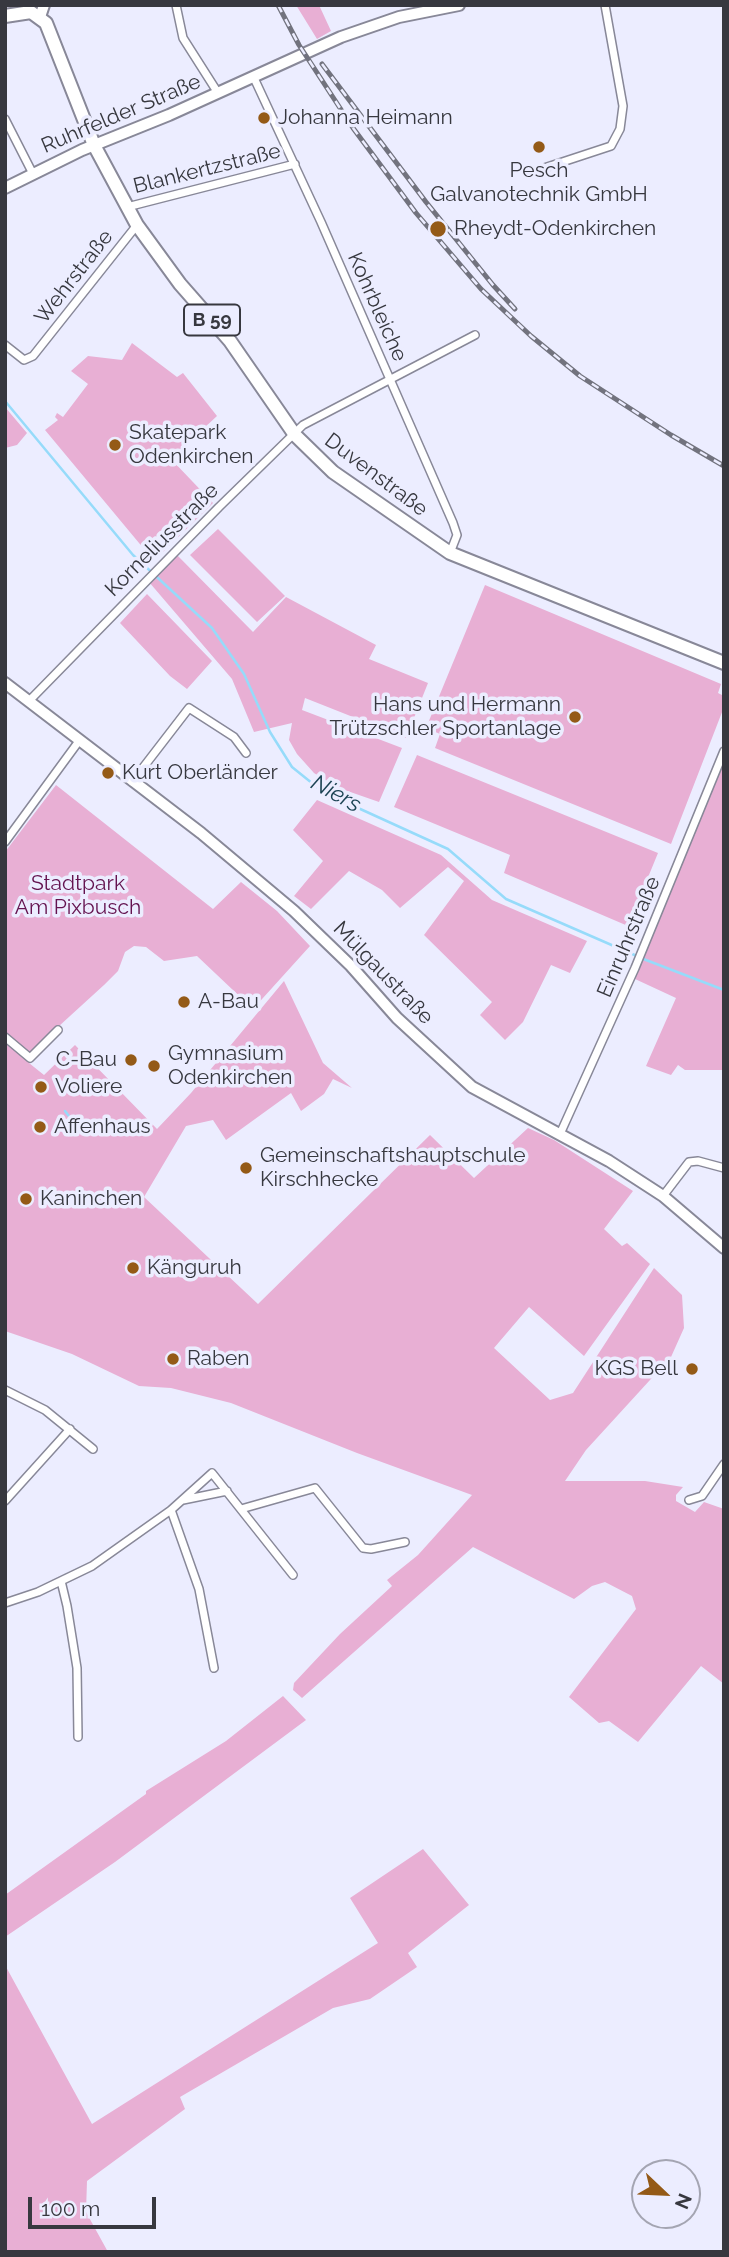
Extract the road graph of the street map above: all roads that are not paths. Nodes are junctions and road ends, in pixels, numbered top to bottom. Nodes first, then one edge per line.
1 (176, 5) edge
2 (458, 5) edge
3 (605, 5) edge
4 (42, 11) edge
5 (5, 16) edge
6 (254, 78) junction
7 (218, 93) junction
8 (5, 119) edge
9 (94, 145) junction
10 (295, 164) junction
11 (536, 171) dead end
12 (32, 172) junction
13 (5, 188) edge
14 (127, 207) junction
15 (137, 225) junction
16 (475, 335) dead end
17 (5, 345) edge
18 (390, 379) junction
19 (295, 435) junction
20 (450, 552) junction
21 (724, 663) edge
22 (5, 683) edge
23 (29, 701) junction
24 (79, 741) junction
25 (724, 751) edge
26 (246, 753) dead end
27 (132, 782) junction
28 (5, 842) edge
29 (58, 1030) dead end
30 (5, 1037) edge
31 (560, 1134) junction
32 (724, 1168) edge
33 (663, 1196) junction
34 (724, 1248) edge
35 (5, 1390) edge
36 (70, 1429) junction
37 (93, 1448) dead end
38 (724, 1464) edge
39 (227, 1491) junction
40 (689, 1500) dead end
41 (181, 1501) junction
42 (5, 1502) edge
43 (241, 1508) junction
44 (171, 1510) junction
45 (405, 1542) dead end
46 (293, 1575) dead end
47 (61, 1581) junction
48 (5, 1603) edge
49 (214, 1668) dead end
50 (78, 1737) dead end

1 - 7 street
2 - 6 street, Ruhrfelder Straße
3 - 11 street
4 - 5 main road, B 59
4 - 9 main road, B 59
6 - 7 street, Ruhrfelder Straße
6 - 10 street, Kohrbleiche
7 - 9 street, Ruhrfelder Straße
8 - 12 street
9 - 12 street, Ruhrfelder Straße
9 - 14 main road, Duvenstraße / B 59
10 - 14 street, Blankertzstraße
10 - 18 street, Kohrbleiche
12 - 13 street, Ruhrfelder Straße
14 - 15 main road, Duvenstraße / B 59
15 - 17 street, Wehrstraße
15 - 19 main road, Duvenstraße / B 59
16 - 18 street, Korneliusstraße
18 - 19 street, Korneliusstraße
18 - 20 street, Kohrbleiche
19 - 20 main road, Duvenstraße / B 59
19 - 23 street, Korneliusstraße
20 - 21 main road, Duvenstraße / B 59
22 - 23 street, Mülgaustraße
23 - 24 street, Mülgaustraße
24 - 27 street, Mülgaustraße
24 - 28 street
25 - 31 street, Einruhrstraße
26 - 27 street
27 - 31 street, Mülgaustraße
29 - 30 street
31 - 33 street, Mülgaustraße
32 - 33 street
33 - 34 street, Mülgaustraße
35 - 36 street
36 - 37 street
36 - 42 street
38 - 40 street
39 - 41 street
39 - 41 street
39 - 43 street
41 - 44 street
43 - 45 street
43 - 46 street
44 - 47 street
44 - 49 street
47 - 48 street
47 - 50 street

